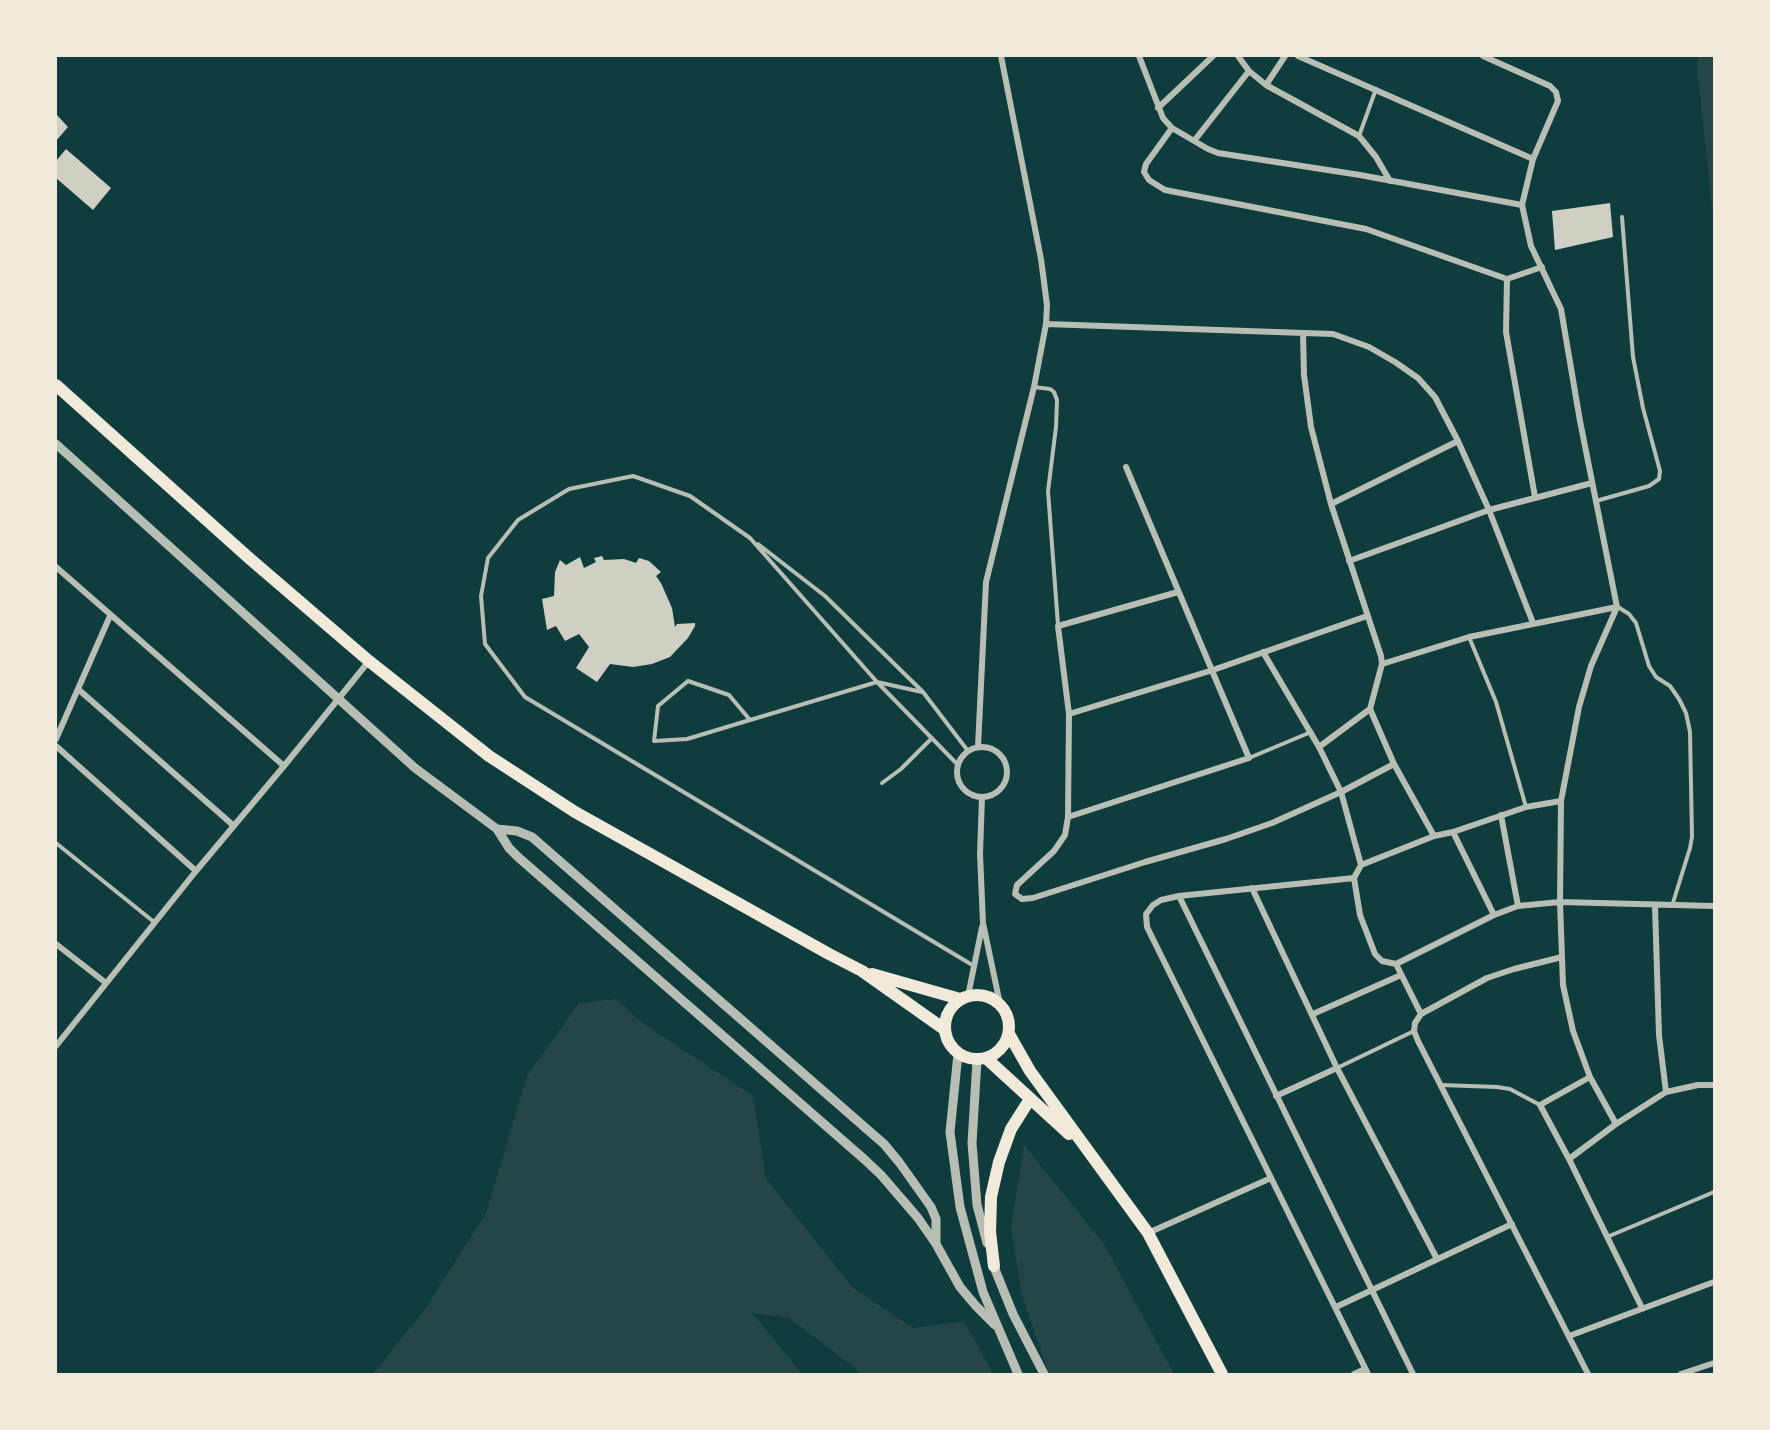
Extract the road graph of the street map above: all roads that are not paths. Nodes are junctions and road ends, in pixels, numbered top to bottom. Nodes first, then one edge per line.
1 (1001, 56) edge
2 (1139, 56) edge
3 (1213, 56) edge
4 (1239, 56) edge
5 (1285, 56) edge
6 (1298, 56) edge
7 (1483, 56) edge
8 (1249, 71) junction
9 (1266, 85) junction
10 (1376, 89) junction
11 (1158, 108) junction
12 (1173, 128) junction
13 (1359, 136) junction
14 (1194, 141) junction
15 (1533, 159) junction
16 (1390, 181) junction
17 (1522, 205) junction
18 (1622, 217) dead end
19 (1542, 267) junction
20 (1507, 279) junction
21 (1046, 324) junction
22 (1303, 333) junction
23 (56, 385) edge
24 (1034, 387) junction
25 (1458, 441) junction
26 (56, 444) edge
27 (1125, 467) dead end
28 (1592, 483) junction
29 (1535, 497) junction
30 (1596, 501) junction
31 (1331, 504) junction
32 (1489, 510) junction
33 (750, 538) junction
34 (1349, 561) junction
35 (56, 567) edge
36 (1178, 592) junction
37 (1617, 606) junction
38 (110, 616) junction
39 (1367, 616) junction
40 (1533, 623) junction
41 (1058, 626) junction
42 (1469, 637) junction
43 (1263, 652) junction
44 (369, 661) junction
45 (1382, 664) junction
46 (1213, 670) junction
47 (877, 682) junction
48 (78, 689) junction
49 (923, 692) junction
50 (339, 698) junction
51 (1370, 709) junction
52 (1068, 714) junction
53 (750, 720) junction
54 (1311, 732) junction
55 (56, 739) edge
56 (931, 739) junction
57 (56, 746) edge
58 (978, 747) junction
59 (1319, 747) junction
60 (968, 751) junction
61 (1249, 758) junction
62 (1395, 764) junction
63 (958, 765) junction
64 (284, 766) junction
65 (882, 783) dead end
66 (1341, 792) junction
67 (982, 797) junction
68 (1561, 801) junction
69 (1526, 807) junction
70 (1501, 815) junction
71 (1068, 817) junction
72 (234, 826) junction
73 (497, 829) junction
74 (1453, 832) junction
75 (1434, 836) junction
76 (56, 843) edge
77 (1360, 865) junction
78 (196, 871) junction
79 (1354, 878) junction
80 (1252, 888) junction
81 (1179, 896) junction
82 (1560, 902) junction
83 (1518, 906) junction
84 (1655, 906) junction
85 (1672, 906) junction
86 (1714, 906) edge
87 (1494, 915) junction
88 (154, 922) junction
89 (983, 923) junction
90 (56, 944) edge
91 (1562, 957) junction
92 (1396, 964) junction
93 (974, 966) junction
94 (862, 971) junction
95 (1401, 975) junction
96 (106, 983) junction
97 (964, 997) junction
98 (1000, 1004) junction
99 (1313, 1014) junction
100 (1421, 1014) junction
101 (944, 1029) junction
102 (1414, 1031) junction
103 (1009, 1034) junction
104 (57, 1042) edge
105 (958, 1054) junction
106 (982, 1059) junction
107 (1337, 1068) junction
108 (1590, 1077) junction
109 (1440, 1085) junction
110 (1714, 1085) edge
111 (1666, 1092) junction
112 (1276, 1096) junction
113 (1030, 1099) junction
114 (1540, 1106) junction
115 (1616, 1124) junction
116 (1088, 1151) junction
117 (1569, 1159) junction
118 (1271, 1178) junction
119 (1714, 1192) edge
120 (1512, 1224) junction
121 (1148, 1233) junction
122 (1607, 1237) junction
123 (936, 1244) junction
124 (1437, 1258) junction
125 (993, 1266) junction
126 (1714, 1282) edge
127 (1371, 1290) junction
128 (1336, 1306) junction
129 (1642, 1308) junction
130 (995, 1325) junction
131 (1569, 1336) junction
132 (1714, 1363) edge
133 (1367, 1372) edge
134 (1018, 1374) edge
135 (1044, 1374) edge
136 (1222, 1374) edge
137 (1354, 1374) edge
138 (1413, 1374) edge
139 (1588, 1374) edge
140 (1681, 1374) edge

1 - 21 street
2 - 11 street
3 - 11 street
4 - 8 street
5 - 9 street
6 - 10 street
7 - 15 street
8 - 9 street
8 - 14 street
9 - 13 street
10 - 13 lane
10 - 15 street
11 - 12 street
12 - 14 street
12 - 20 street
13 - 16 street
14 - 16 street
15 - 17 street
16 - 17 street
17 - 19 street
18 - 30 lane
19 - 20 street
19 - 28 street
20 - 29 street
21 - 22 street
21 - 24 street
22 - 25 street
22 - 31 street
23 - 44 main road
24 - 41 lane
24 - 58 street
25 - 31 street
25 - 32 street
26 - 50 street
27 - 36 street
28 - 29 street
28 - 30 street
29 - 32 street
30 - 37 street
31 - 34 street
32 - 34 street
32 - 40 street
33 - 47 lane
33 - 49 lane
33 - 93 lane
34 - 39 street
35 - 38 street
36 - 41 street
36 - 46 street
37 - 40 street
37 - 68 street
37 - 85 lane
38 - 48 street
38 - 64 street
39 - 43 street
39 - 45 street
40 - 42 street
41 - 52 street
42 - 45 street
42 - 69 lane
43 - 46 street
43 - 54 street
44 - 50 street
44 - 94 main road
45 - 51 street
46 - 52 street
46 - 61 street
47 - 49 lane
47 - 53 lane
47 - 56 lane
48 - 55 street
48 - 72 street
49 - 60 lane
50 - 64 street
50 - 73 street
51 - 59 street
51 - 62 street
52 - 71 street
53 - 53 lane
54 - 59 street
54 - 61 lane
56 - 63 lane
56 - 65 lane
57 - 78 street
58 - 60 street
58 - 67 street
59 - 66 street
60 - 63 street
61 - 71 street
62 - 66 street
62 - 75 street
63 - 67 street
64 - 72 street
66 - 71 street
66 - 77 street
67 - 89 street
68 - 69 street
68 - 82 street
69 - 70 street
70 - 74 street
70 - 83 street
72 - 78 street
73 - 123 street
73 - 123 street
74 - 75 street
74 - 87 street
75 - 77 street
76 - 88 lane
77 - 79 street
78 - 88 street
79 - 80 street
79 - 92 street
80 - 81 street
80 - 99 street
81 - 112 street
81 - 118 street
82 - 83 street
82 - 84 street
82 - 91 street
83 - 87 street
84 - 85 street
84 - 111 street
85 - 86 street
87 - 92 street
88 - 96 street
89 - 93 street
89 - 98 street
90 - 96 street
91 - 100 street
91 - 108 street
92 - 95 street
93 - 97 street
94 - 97 main road
94 - 101 main road
95 - 99 street
95 - 100 street
96 - 104 street
97 - 98 main road
97 - 101 main road
98 - 103 main road
99 - 107 street
100 - 102 street
101 - 105 main road
102 - 107 lane
102 - 109 street
103 - 106 main road
103 - 116 main road
105 - 106 main road
105 - 130 street
106 - 113 main road
106 - 125 street
107 - 112 street
107 - 124 street
108 - 114 street
108 - 115 street
109 - 114 lane
109 - 120 street
110 - 111 street
111 - 115 street
112 - 127 street
113 - 116 main road
113 - 125 main road
114 - 117 street
115 - 117 street
116 - 121 main road
117 - 122 street
118 - 121 street
118 - 128 street
119 - 122 lane
120 - 124 street
120 - 131 street
121 - 136 main road
122 - 129 street
123 - 130 street
124 - 127 street
125 - 135 street
126 - 129 street
127 - 128 street
127 - 138 street
128 - 133 street
129 - 131 street
130 - 134 street
131 - 139 street
132 - 140 street
133 - 137 street

